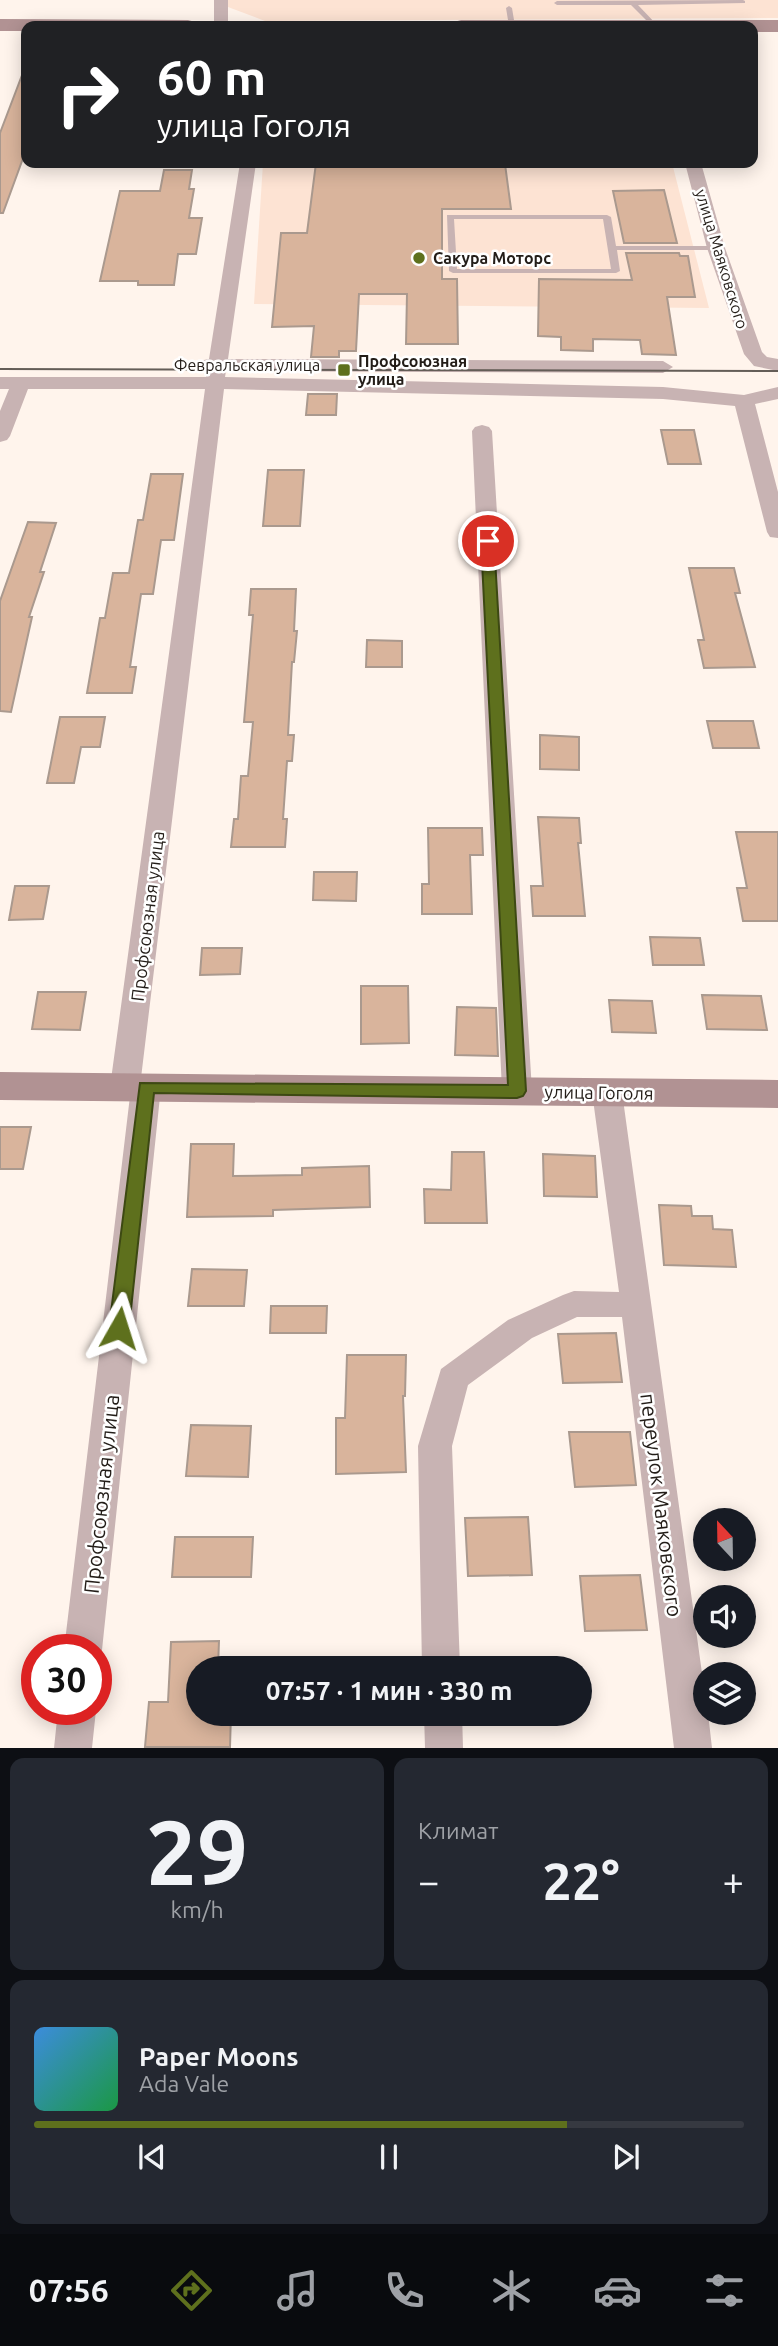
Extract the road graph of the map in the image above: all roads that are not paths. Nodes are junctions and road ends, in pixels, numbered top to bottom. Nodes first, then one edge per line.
1 (221, 0) edge
2 (743, 2) dead end
3 (557, 3) dead end
4 (633, 3) junction
5 (510, 17) edge
6 (221, 21) edge
7 (488, 21) edge
8 (574, 21) edge
9 (650, 21) edge
10 (0, 26) edge
11 (21, 26) edge
12 (758, 26) edge
13 (778, 26) edge
14 (247, 168) edge
15 (694, 168) edge
16 (612, 248) junction
17 (716, 248) junction
18 (752, 354) joint
19 (0, 365) edge
20 (778, 365) edge
21 (663, 367) dead end
22 (216, 374) junction
23 (0, 383) edge
24 (21, 383) junction
25 (778, 393) edge
26 (744, 401) junction
27 (482, 431) dead end
28 (0, 436) edge
29 (778, 533) edge
30 (0, 1086) edge
31 (136, 1087) junction
32 (517, 1091) junction
33 (607, 1092) junction
34 (778, 1094) edge
35 (637, 1305) junction
36 (85, 1634) edge
37 (441, 1656) edge
38 (75, 1725) edge
39 (443, 1726) edge
40 (73, 1748) edge
41 (444, 1748) edge
42 (693, 1748) edge

1 - 6 street
2 - 4 lane
3 - 4 lane
4 - 9 lane
5 - 7 street
5 - 8 street
10 - 11 street
12 - 13 street
14 - 22 street, Профсоюзная улица
15 - 17 street, улица Маяковского
16 - 16 lane
16 - 17 lane
17 - 18 street, улица Маяковского
18 - 20 street
19 - 22 street, Февральская улица
21 - 22 street, Февральская улица
22 - 24 street
22 - 26 street
22 - 31 street, Профсоюзная улица
23 - 24 street
24 - 28 street
25 - 26 street
26 - 29 street
27 - 32 street
30 - 31 street, улица Гоголя
31 - 32 street, улица Гоголя
31 - 36 street, Профсоюзная улица
32 - 33 street, улица Гоголя
33 - 34 street, улица Гоголя
33 - 35 street, переулок Маяковского
35 - 37 street
35 - 42 street, переулок Маяковского
38 - 40 street
39 - 41 street

